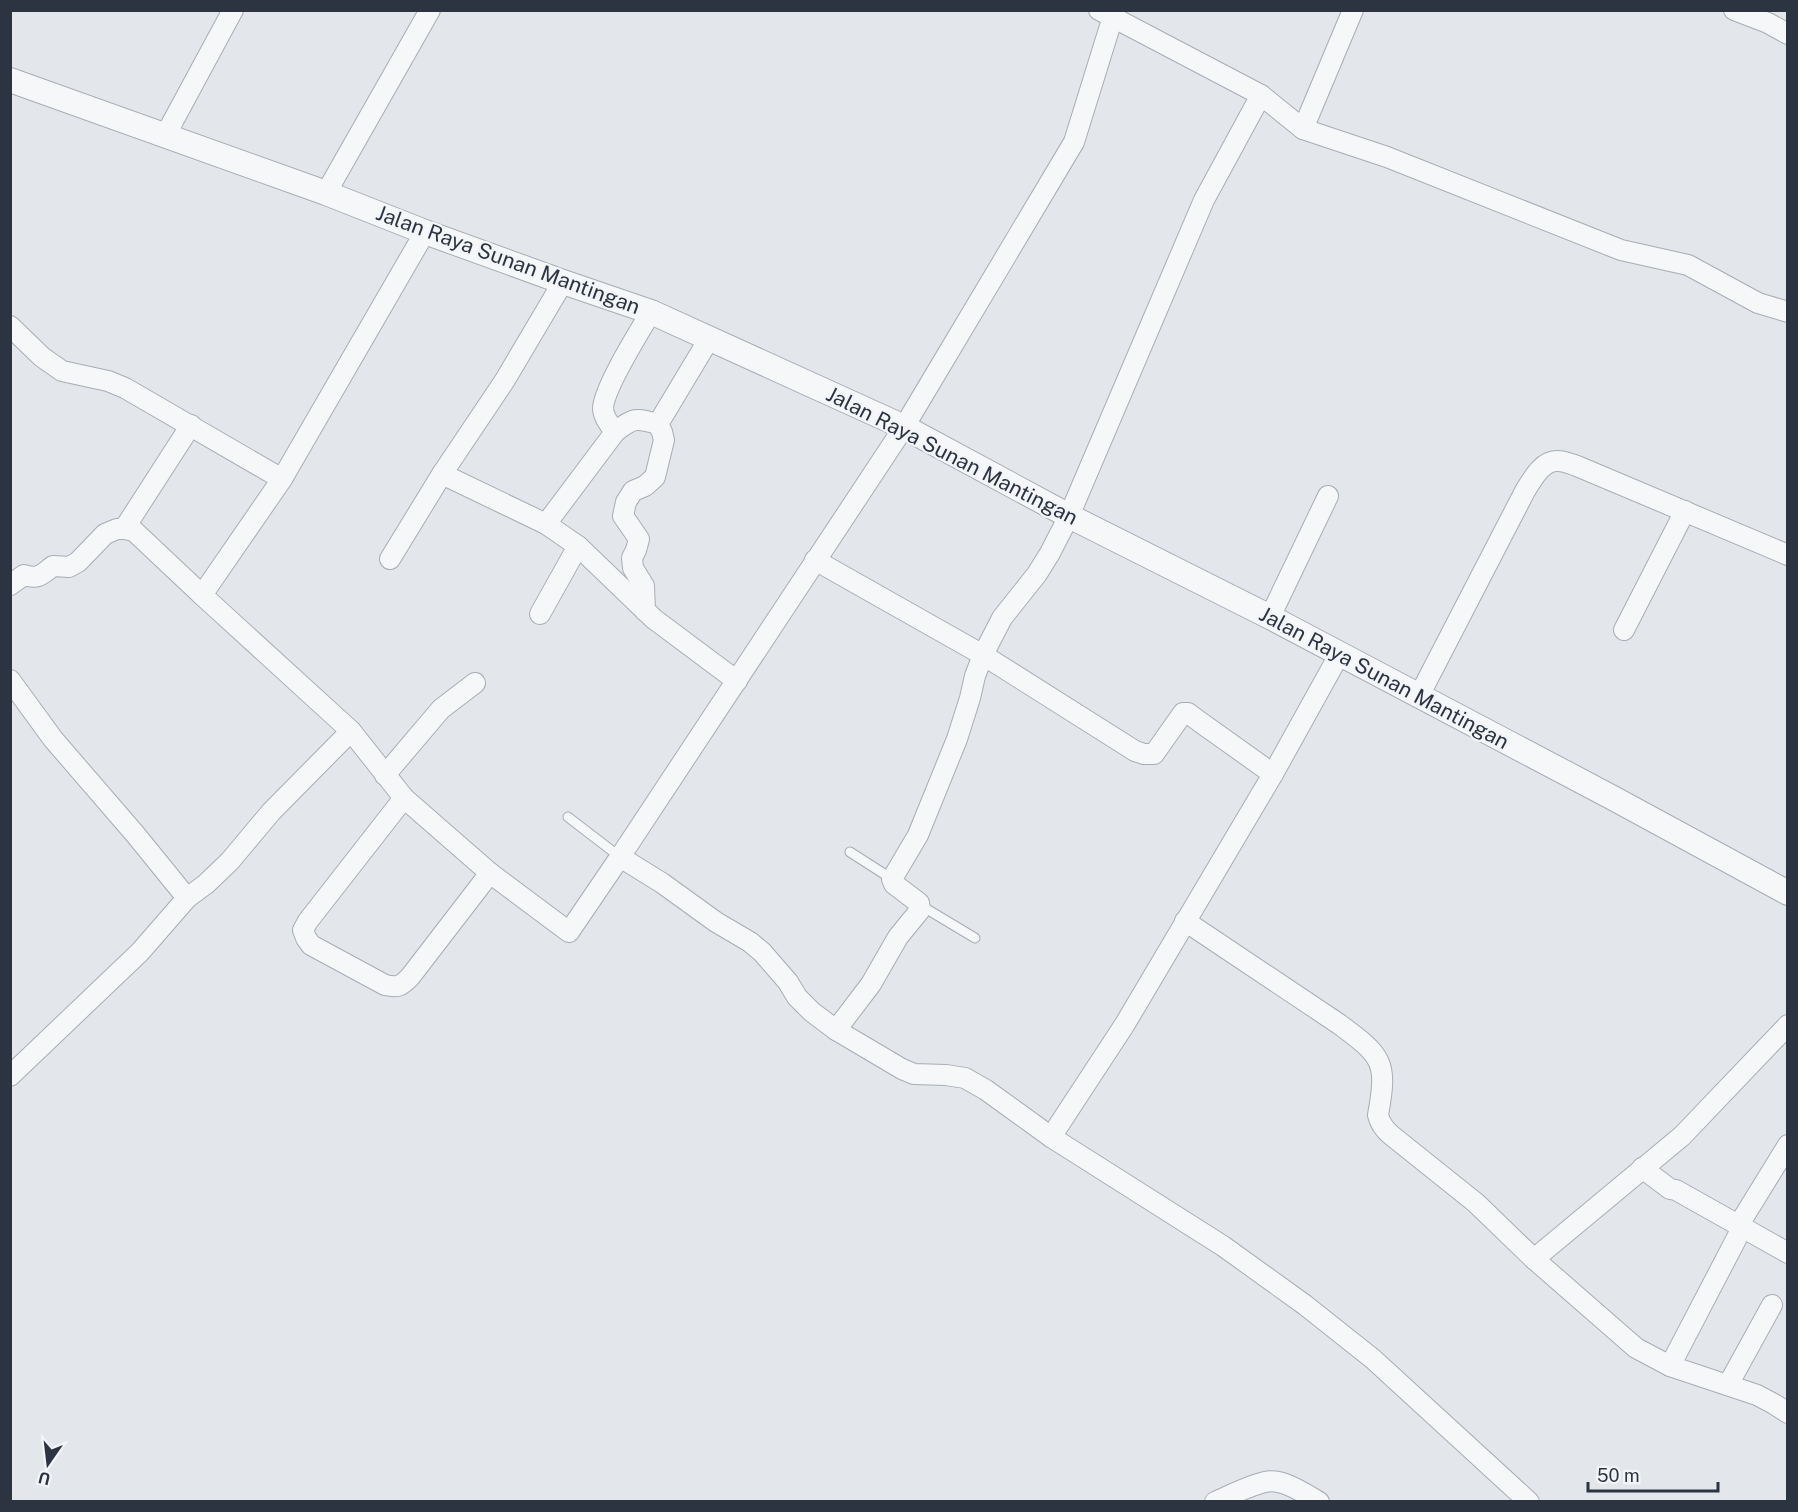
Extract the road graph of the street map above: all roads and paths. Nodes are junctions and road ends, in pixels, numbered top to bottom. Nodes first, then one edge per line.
1 (233, 10) edge
2 (430, 10) edge
3 (1353, 10) edge
4 (1734, 10) edge
5 (1109, 13) edge
6 (1788, 34) edge
7 (10, 80) edge
8 (1261, 95) junction
9 (1303, 129) junction
10 (165, 136) junction
11 (326, 193) junction
12 (425, 232) junction
13 (563, 282) junction
14 (651, 312) junction
15 (1788, 312) edge
16 (10, 326) edge
17 (709, 339) junction
18 (658, 424) junction
19 (191, 425) junction
20 (904, 427) junction
21 (615, 432) junction
22 (442, 474) junction
23 (282, 479) junction
24 (1328, 496) dead end
25 (1685, 511) junction
26 (1069, 516) junction
27 (546, 524) junction
28 (124, 529) junction
29 (578, 546) junction
30 (1788, 555) edge
31 (390, 559) dead end
32 (815, 560) junction
33 (10, 585) edge
34 (202, 595) junction
35 (645, 611) junction
36 (540, 614) dead end
37 (1270, 617) junction
38 (1624, 630) dead end
39 (983, 655) junction
40 (1339, 655) junction
41 (10, 680) edge
42 (737, 681) junction
43 (475, 683) dead end
44 (1419, 696) junction
45 (351, 731) junction
46 (1273, 774) junction
47 (385, 775) junction
48 (404, 798) junction
49 (568, 817) dead end
50 (850, 852) dead end
51 (620, 856) junction
52 (490, 873) junction
53 (892, 879) junction
54 (1788, 893) edge
55 (187, 898) junction
56 (920, 905) junction
57 (1185, 921) junction
58 (975, 938) dead end
59 (1788, 1025) edge
60 (836, 1030) junction
61 (10, 1076) edge
62 (1051, 1137) junction
63 (1788, 1145) edge
64 (1642, 1168) junction
65 (1742, 1228) junction
66 (1788, 1253) edge
67 (1534, 1259) junction
68 (1772, 1305) dead end
69 (1670, 1366) junction
70 (1728, 1385) junction
71 (1788, 1413) edge
72 (1215, 1502) edge
73 (1319, 1502) edge
74 (1529, 1502) edge

1 - 10 street
2 - 11 street
3 - 9 street
4 - 6 street
5 - 8 street
5 - 20 street
7 - 10 street, Jalan Raya Sunan Mantingan
8 - 9 street
8 - 26 street
9 - 15 street
10 - 11 street, Jalan Raya Sunan Mantingan
11 - 12 street, Jalan Raya Sunan Mantingan
12 - 13 street, Jalan Raya Sunan Mantingan
12 - 23 street
13 - 14 street, Jalan Raya Sunan Mantingan
13 - 22 street
14 - 17 street, Jalan Raya Sunan Mantingan
14 - 21 street
16 - 19 street
17 - 18 street
17 - 20 street, Jalan Raya Sunan Mantingan
18 - 21 street
18 - 35 street
19 - 23 street
19 - 28 street
20 - 26 street, Jalan Raya Sunan Mantingan
20 - 32 street
21 - 27 street
22 - 27 street
22 - 31 street
23 - 34 street
24 - 37 street
25 - 30 street
25 - 38 street
25 - 44 street
26 - 37 street, Jalan Raya Sunan Mantingan
26 - 39 street
27 - 29 street
28 - 33 street
28 - 34 street
29 - 35 street
29 - 36 street
32 - 39 street
32 - 42 street
34 - 45 street
35 - 42 street
37 - 40 street, Jalan Raya Sunan Mantingan
39 - 46 street
39 - 53 street
40 - 44 street, Jalan Raya Sunan Mantingan
40 - 46 street
41 - 55 street
42 - 51 street
43 - 47 street
44 - 54 street, Jalan Raya Sunan Mantingan
45 - 47 street
45 - 55 street
46 - 57 street
47 - 48 street
48 - 52 street
48 - 52 street
49 - 51 lane
50 - 53 lane
51 - 52 street
51 - 60 street
53 - 56 street
55 - 61 street
56 - 58 lane
56 - 60 street
57 - 62 street
57 - 67 street
59 - 64 street
60 - 62 street
62 - 74 street
63 - 65 street
64 - 65 street
64 - 67 street
65 - 66 street
65 - 69 street
67 - 69 street
68 - 70 street
69 - 70 street
70 - 71 street
72 - 73 street

